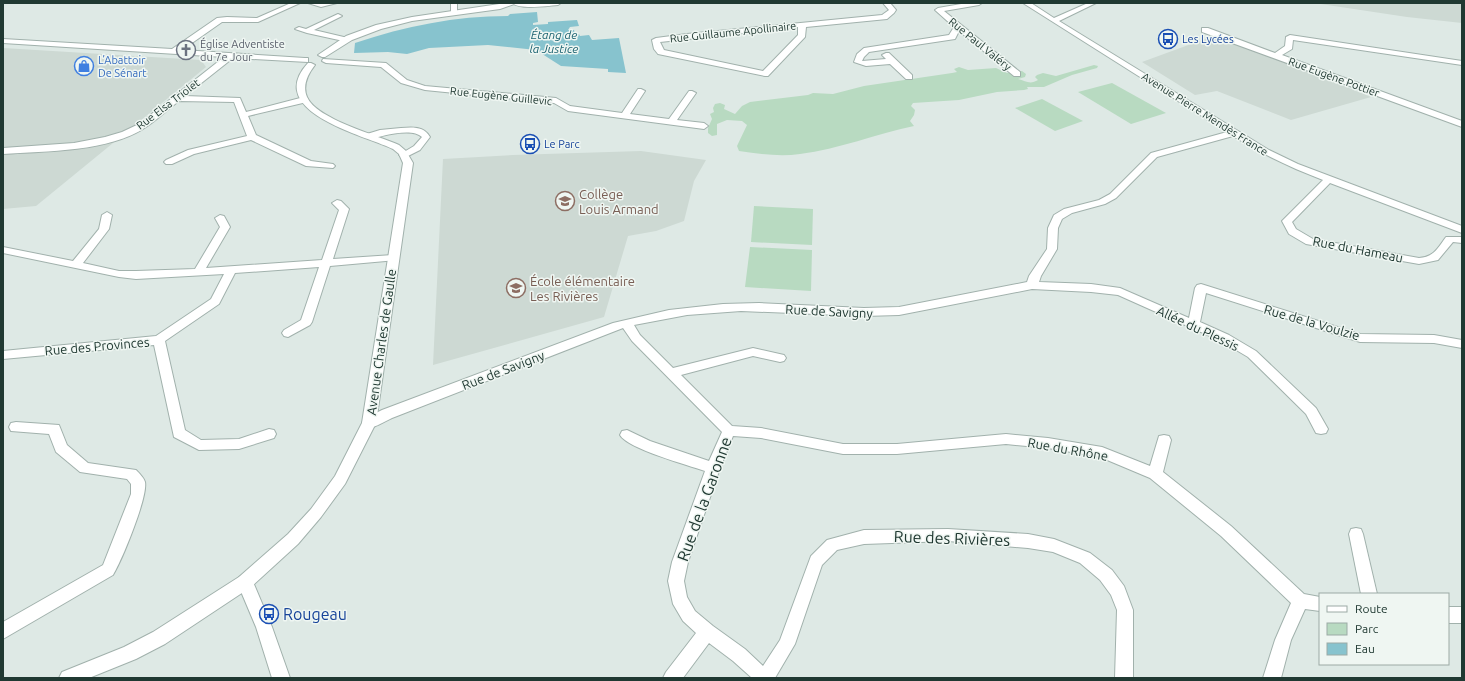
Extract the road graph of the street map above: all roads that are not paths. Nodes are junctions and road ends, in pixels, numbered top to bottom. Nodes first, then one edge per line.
1 (297, 3) edge
2 (311, 3) edge
3 (334, 3) edge
4 (454, 3) edge
5 (514, 3) edge
6 (558, 3) edge
7 (886, 3) edge
8 (978, 3) edge
9 (1026, 3) edge
10 (1092, 3) edge
11 (455, 12) junction
12 (338, 16) dead end
13 (1053, 20) junction
14 (802, 25) junction
15 (958, 27) junction
16 (299, 29) dead end
17 (1205, 30) dead end
18 (307, 31) junction
19 (952, 37) junction
20 (345, 40) junction
21 (3, 41) edge
22 (977, 42) junction
23 (877, 48) junction
24 (1364, 48) junction
25 (175, 51) junction
26 (1399, 53) junction
27 (232, 55) junction
28 (1276, 56) junction
29 (1366, 57) dead end
30 (324, 58) junction
31 (1436, 59) junction
32 (892, 61) junction
33 (308, 62) junction
34 (1402, 62) dead end
35 (1462, 62) edge
36 (1440, 67) dead end
37 (1017, 74) dead end
38 (909, 78) dead end
39 (641, 91) dead end
40 (692, 93) dead end
41 (178, 98) junction
42 (304, 100) junction
43 (243, 115) junction
44 (624, 116) junction
45 (672, 121) junction
46 (1462, 124) edge
47 (704, 126) dead end
48 (1233, 133) junction
49 (370, 136) junction
50 (252, 137) junction
51 (3, 151) edge
52 (404, 155) junction
53 (169, 162) dead end
54 (330, 166) dead end
55 (1329, 179) junction
56 (337, 204) dead end
57 (107, 215) dead end
58 (220, 218) dead end
59 (1462, 230) edge
60 (1462, 240) edge
61 (3, 250) edge
62 (393, 258) junction
63 (325, 264) junction
64 (76, 265) junction
65 (231, 270) junction
66 (198, 272) junction
67 (1032, 285) junction
68 (1091, 288) joint
69 (626, 323) junction
70 (1194, 324) junction
71 (288, 333) dead end
72 (159, 340) junction
73 (1462, 344) edge
74 (3, 355) edge
75 (780, 358) dead end
76 (671, 373) junction
77 (369, 423) junction
78 (16, 427) dead end
79 (1321, 429) dead end
80 (729, 430) junction
81 (269, 434) dead end
82 (627, 434) dead end
83 (1164, 440) dead end
84 (713, 468) junction
85 (1155, 474) junction
86 (1356, 534) dead end
87 (245, 582) junction
88 (1369, 593) edge
89 (1300, 601) junction
90 (1319, 604) edge
91 (1449, 615) edge
92 (1462, 615) edge
93 (3, 631) edge
94 (707, 632) junction
95 (68, 678) edge
96 (281, 678) edge
97 (672, 678) edge
98 (765, 678) edge
99 (1124, 678) edge
100 (1272, 678) edge

1 - 25 street
2 - 3 street
4 - 11 street
5 - 6 street
5 - 11 street
7 - 14 street, Rue Guillaume Apollinaire
8 - 15 street, Rue Paul Valéry
9 - 13 street, Avenue Pierre Mendès France
10 - 13 street
11 - 20 street
12 - 18 street
13 - 48 street, Avenue Pierre Mendès France
14 - 14 street, Rue Guillaume Apollinaire
15 - 19 street
15 - 22 street, Rue Paul Valéry
16 - 18 street
17 - 28 street, Rue Eugène Pottier
18 - 20 street
19 - 22 street
19 - 23 street
20 - 30 street
21 - 25 street
22 - 37 street, Rue Paul Valéry
23 - 32 street
23 - 32 street
24 - 26 street
24 - 28 street
24 - 29 street
25 - 27 street
26 - 31 street
26 - 34 street
27 - 33 street
27 - 41 street, Rue Elsa Triolet
28 - 46 street, Rue Eugène Pottier
30 - 33 street
30 - 44 street, Rue Eugène Guillevic
31 - 35 street
31 - 36 street
32 - 38 street
33 - 42 street
39 - 44 street
40 - 45 street
41 - 43 street
41 - 51 street, Rue Elsa Triolet
42 - 43 street
42 - 49 street
43 - 50 street
44 - 45 street, Rue Eugène Guillevic
45 - 47 street, Rue Eugène Guillevic
48 - 55 street, Avenue Pierre Mendès France
48 - 67 street
49 - 52 street
49 - 52 street
50 - 53 street
50 - 54 street
52 - 62 street, Avenue Charles de Gaulle
55 - 59 street, Avenue Pierre Mendès France
55 - 60 street, Rue du Hameau
56 - 63 street
57 - 64 street
58 - 66 street
61 - 64 street
62 - 63 street
62 - 77 street, Avenue Charles de Gaulle
63 - 65 street
63 - 71 street
64 - 66 street
65 - 66 street
65 - 72 street, Rue des Provinces
67 - 68 street, Rue de Savigny
67 - 69 street, Rue de Savigny
68 - 70 street, Allée du Plessis
69 - 76 street, Rue de la Garonne
69 - 77 street, Rue de Savigny
70 - 73 street, Rue de la Voulzie
70 - 79 street, Allée du Plessis
72 - 74 street, Rue des Provinces
72 - 81 street
75 - 76 street
76 - 80 street, Rue de la Garonne
77 - 87 street, Avenue Charles de Gaulle
78 - 93 street
80 - 84 street, Rue de la Garonne
80 - 85 street, Rue du Rhône
82 - 84 street
83 - 85 street
84 - 94 street, Rue de la Garonne
85 - 89 street, Rue du Rhône
86 - 88 street
87 - 95 street, Avenue Charles de Gaulle
87 - 96 street
89 - 90 street
89 - 100 street
91 - 92 street
94 - 97 street
94 - 98 street, Rue de la Garonne
98 - 99 street, Rue des Rivières

